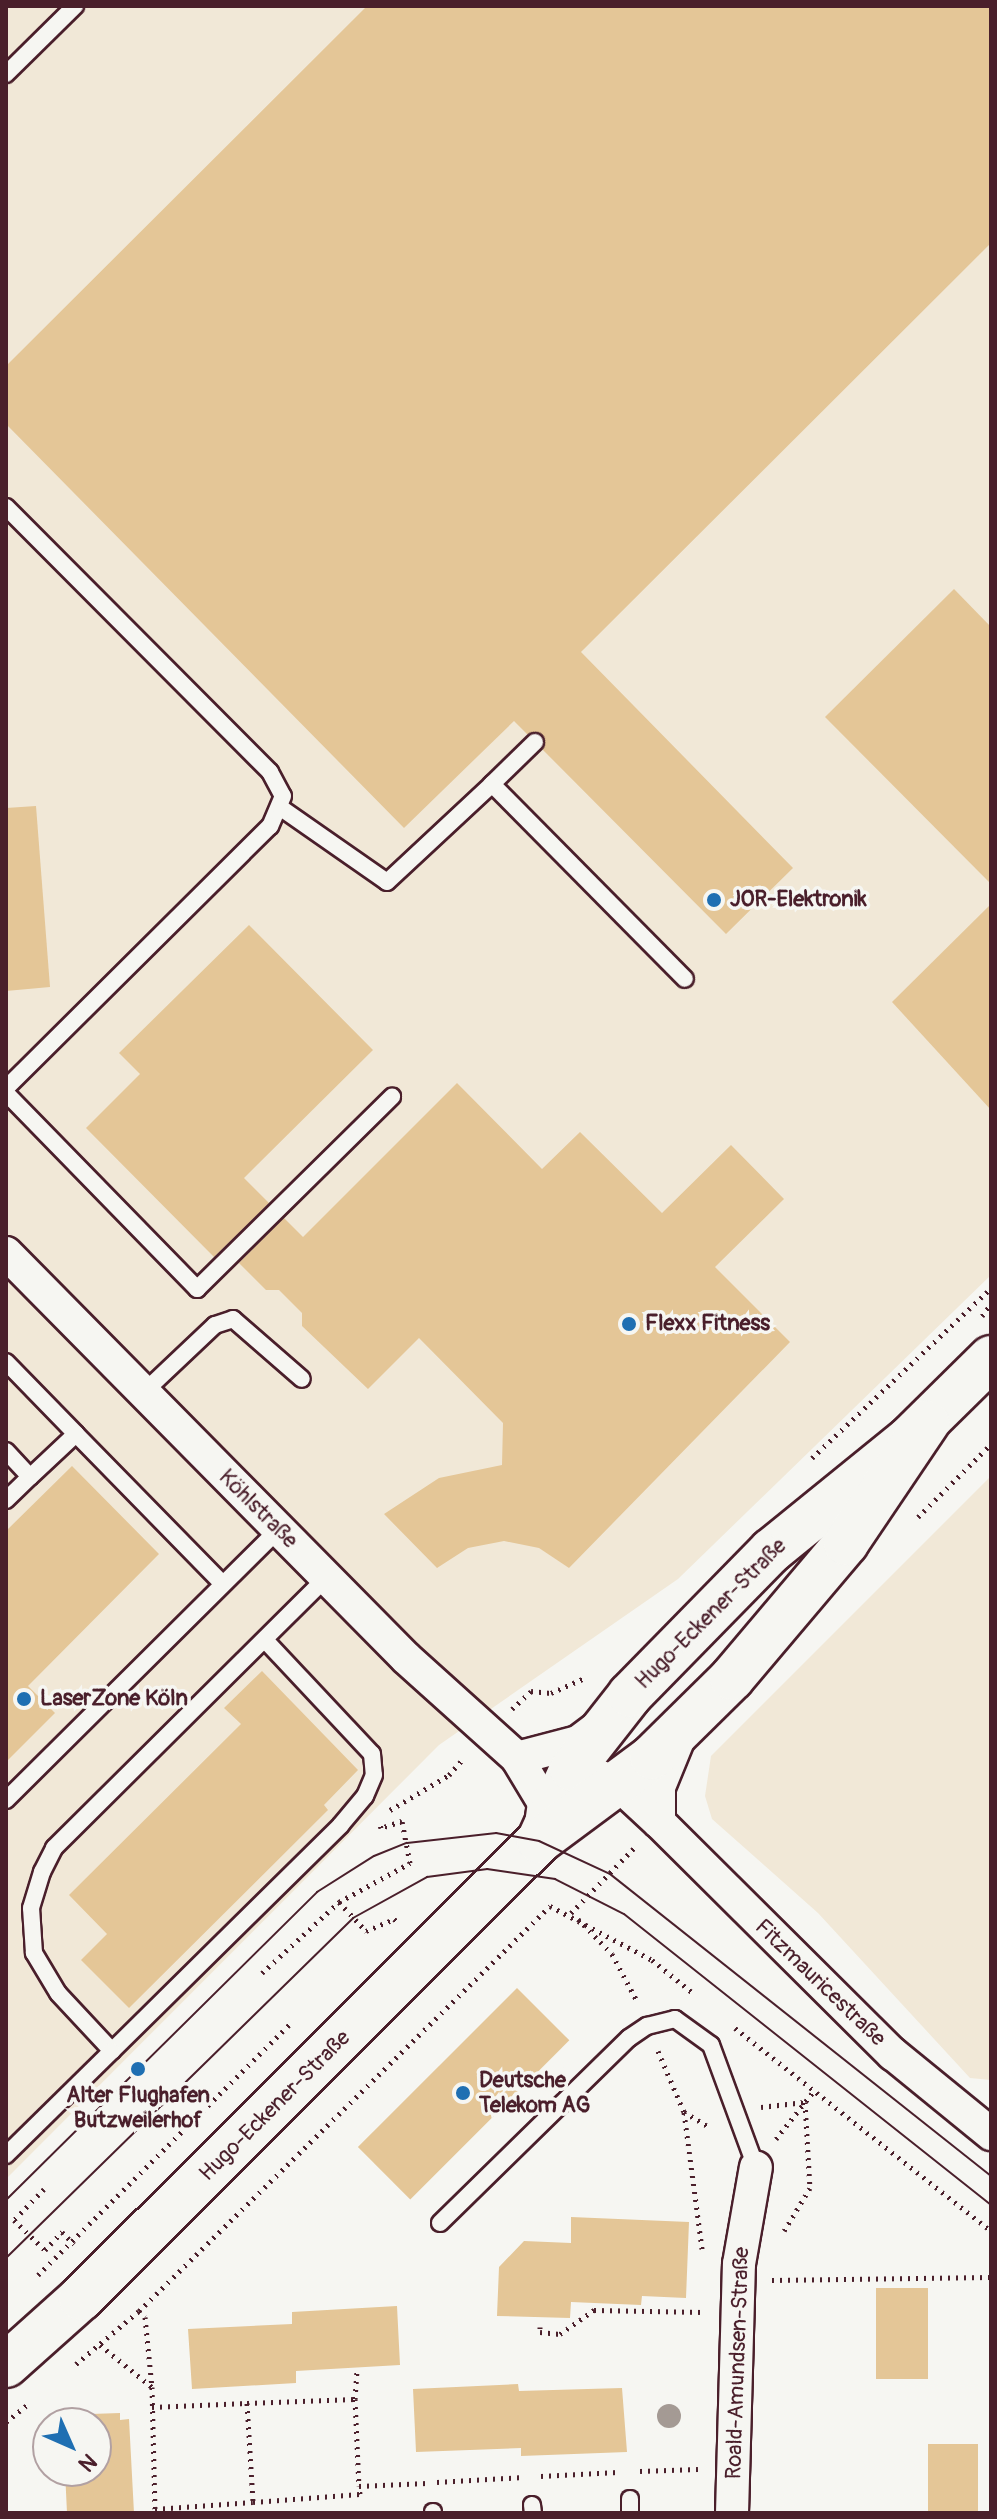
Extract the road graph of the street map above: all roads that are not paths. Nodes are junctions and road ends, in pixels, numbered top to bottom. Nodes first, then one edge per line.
1 (75, 6) edge
2 (6, 74) edge
3 (6, 507) edge
4 (535, 742) dead end
5 (492, 784) junction
6 (281, 808) junction
7 (685, 979) dead end
8 (6, 1090) edge
9 (392, 1097) dead end
10 (6, 1253) edge
11 (991, 1358) edge
12 (6, 1362) edge
13 (302, 1379) dead end
14 (143, 1393) junction
15 (927, 1423) junction
16 (76, 1434) junction
17 (6, 1451) edge
18 (30, 1477) junction
19 (6, 1500) edge
20 (279, 1529) junction
21 (327, 1577) junction
22 (223, 1584) junction
23 (265, 1640) junction
24 (610, 1695) junction
25 (690, 1721) junction
26 (517, 1758) junction
27 (596, 1776) junction
28 (6, 1800) edge
29 (659, 1822) junction
30 (539, 1841) junction
31 (112, 2051) junction
32 (991, 2134) edge
33 (6, 2155) edge
34 (756, 2167) joint
35 (440, 2223) dead end
36 (6, 2365) edge
37 (732, 2513) edge

1 - 2 lane
3 - 6 lane
4 - 5 lane
5 - 6 lane
5 - 7 lane
6 - 8 lane
8 - 9 lane
10 - 14 street, Köhlstraße
11 - 15 main road, Hugo-Eckener-Straße
12 - 16 lane
13 - 14 lane
14 - 20 street, Köhlstraße
15 - 24 main road, Hugo-Eckener-Straße
15 - 25 main road, Hugo-Eckener-Straße
16 - 18 lane
16 - 22 lane
17 - 18 lane
18 - 19 lane
20 - 21 street, Köhlstraße
20 - 22 lane
21 - 23 lane
21 - 26 street, Köhlstraße
22 - 28 lane
23 - 31 lane
23 - 31 lane
24 - 26 street
24 - 27 main road, Hugo-Eckener-Straße
25 - 27 main road, Hugo-Eckener-Straße
25 - 29 street
26 - 27 street
26 - 30 street, Köhlstraße
27 - 29 street, Fitzmauricestraße
27 - 30 main road, Hugo-Eckener-Straße
29 - 30 street, Fitzmauricestraße
29 - 32 street, Fitzmauricestraße
30 - 36 main road, Hugo-Eckener-Straße
31 - 33 lane
34 - 35 lane
34 - 37 street, Roald-Amundsen-Straße

